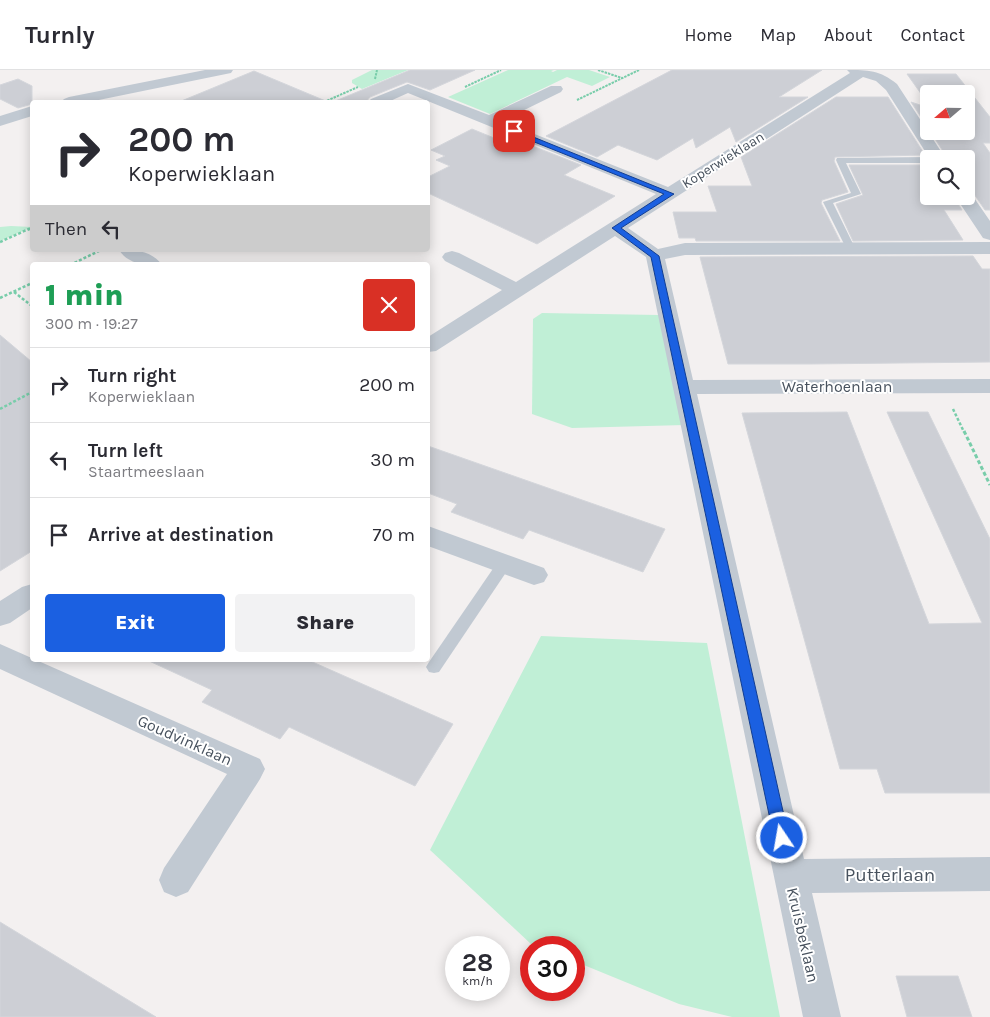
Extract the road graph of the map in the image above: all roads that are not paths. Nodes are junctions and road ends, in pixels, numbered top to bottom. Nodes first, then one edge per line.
1 (226, 70) edge
2 (860, 71) edge
3 (556, 89) dead end
4 (79, 100) edge
5 (381, 100) edge
6 (30, 112) edge
7 (0, 121) edge
8 (489, 121) junction
9 (932, 150) edge
10 (920, 160) edge
11 (670, 194) junction
12 (970, 205) edge
13 (616, 228) junction
14 (990, 234) edge
15 (850, 248) junction
16 (990, 248) edge
17 (131, 252) edge
18 (655, 256) junction
19 (452, 257) dead end
20 (147, 262) edge
21 (516, 290) junction
22 (430, 345) edge
23 (990, 386) edge
24 (684, 387) junction
25 (430, 537) edge
26 (504, 564) junction
27 (534, 575) dead end
28 (30, 596) edge
29 (0, 615) edge
30 (0, 656) edge
31 (434, 667) dead end
32 (990, 874) edge
33 (790, 876) junction
34 (176, 880) dead end
35 (822, 1017) edge

1 - 4 street
2 - 9 street
2 - 11 street, Koperwieklaan
3 - 8 street
5 - 8 street
6 - 7 street
8 - 11 street
10 - 15 lane
11 - 13 street, Koperwieklaan
12 - 14 street
13 - 18 street
13 - 21 street, Koperwieklaan
15 - 16 street
15 - 18 street
17 - 20 street
18 - 24 street, Kruisbeklaan
19 - 21 street
21 - 22 street, Koperwieklaan
23 - 24 street, Waterhoenlaan
24 - 33 street, Kruisbeklaan
25 - 26 street
26 - 27 street
26 - 31 lane
28 - 29 street
30 - 34 street, Goudvinklaan
32 - 33 street, Putterlaan
33 - 35 street, Kruisbeklaan

